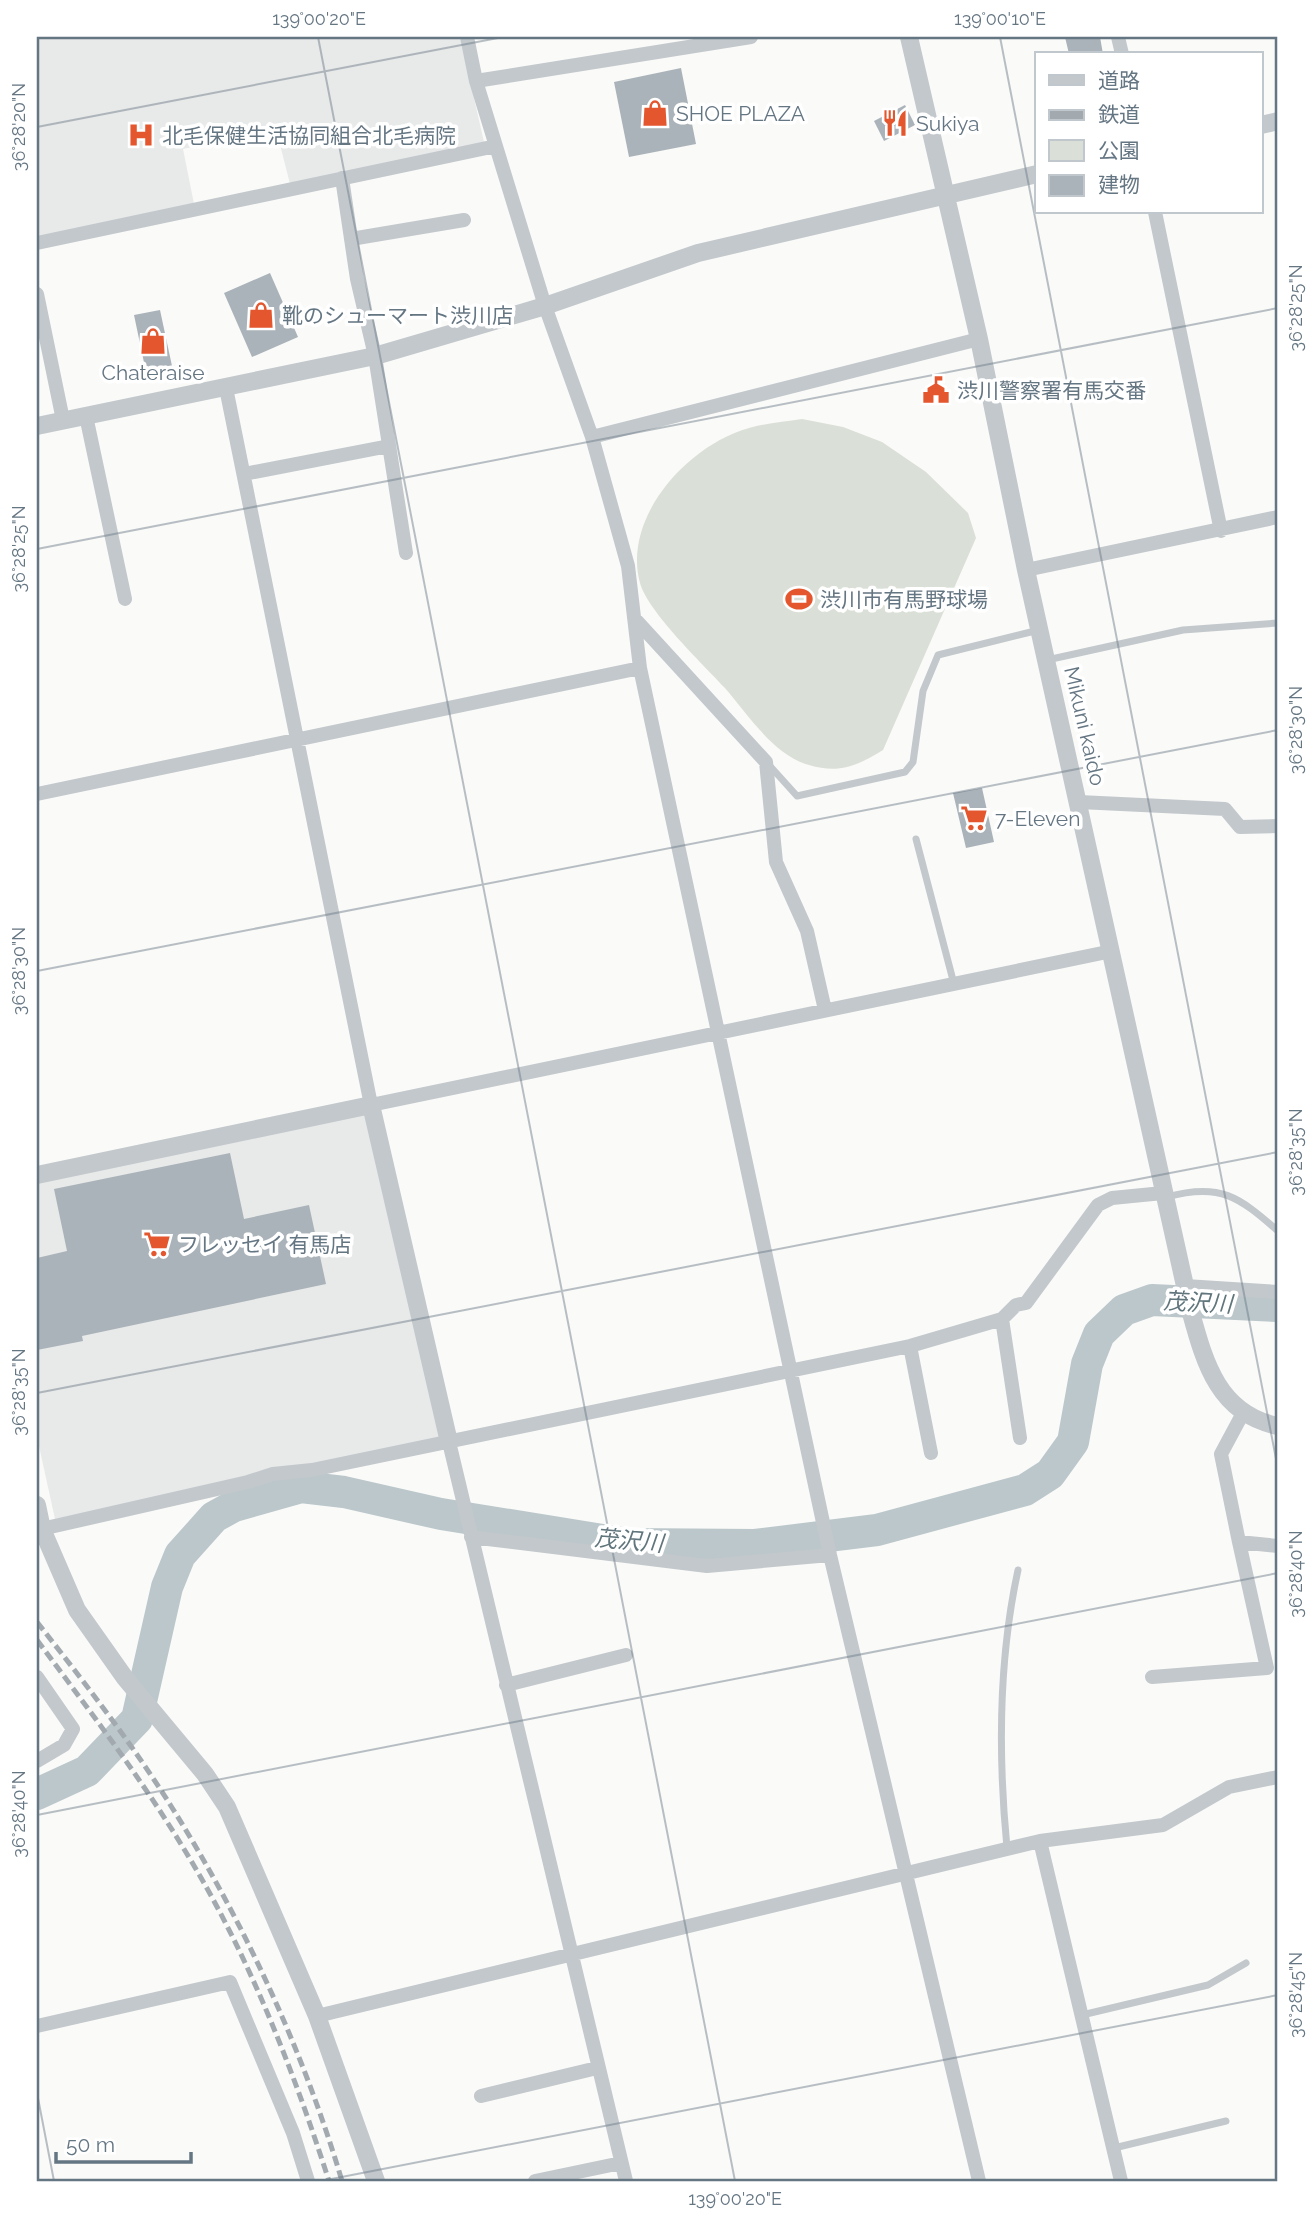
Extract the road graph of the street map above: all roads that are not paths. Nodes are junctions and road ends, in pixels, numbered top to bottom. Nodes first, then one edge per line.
1 (467, 37) edge
2 (751, 37) edge
3 (909, 37) edge
4 (476, 81) junction
5 (496, 146) junction
6 (1035, 174) edge
7 (342, 178) junction
8 (943, 193) junction
9 (1155, 214) edge
10 (464, 220) dead end
11 (351, 239) junction
12 (37, 243) edge
13 (37, 294) edge
14 (545, 306) junction
15 (979, 339) junction
16 (375, 356) junction
17 (226, 388) junction
18 (86, 416) junction
19 (63, 420) junction
20 (37, 426) edge
21 (592, 437) junction
22 (389, 446) junction
23 (244, 474) junction
24 (1278, 517) edge
25 (1221, 531) junction
26 (406, 553) dead end
27 (1026, 570) junction
28 (125, 599) dead end
29 (634, 618) junction
30 (1278, 623) edge
31 (1040, 630) junction
32 (1046, 661) junction
33 (640, 668) junction
34 (299, 739) junction
35 (766, 762) junction
36 (37, 794) edge
37 (1079, 802) junction
38 (1278, 826) edge
39 (916, 839) dead end
40 (1112, 951) junction
41 (954, 984) junction
42 (825, 1010) junction
43 (719, 1032) junction
44 (371, 1105) junction
45 (37, 1175) edge
46 (1164, 1196) junction
47 (1278, 1231) edge
48 (1185, 1286) junction
49 (1278, 1292) edge
50 (1002, 1319) junction
51 (910, 1346) junction
52 (789, 1371) junction
53 (1243, 1413) junction
54 (1278, 1426) edge
55 (1020, 1438) dead end
56 (449, 1442) junction
57 (931, 1453) dead end
58 (37, 1505) edge
59 (39, 1529) edge
60 (471, 1537) junction
61 (1239, 1542) junction
62 (1278, 1546) edge
63 (829, 1553) junction
64 (1018, 1570) dead end
65 (626, 1655) dead end
66 (1152, 1676) dead end
67 (37, 1677) edge
68 (506, 1685) junction
69 (37, 1761) edge
70 (1278, 1777) edge
71 (1040, 1841) junction
72 (1007, 1849) junction
73 (905, 1873) junction
74 (569, 1953) junction
75 (1246, 1963) dead end
76 (1081, 2015) junction
77 (317, 2016) junction
78 (37, 2026) edge
79 (597, 2068) junction
80 (481, 2096) dead end
81 (1226, 2121) dead end
82 (1113, 2148) junction
83 (621, 2163) junction
84 (308, 2181) edge
85 (376, 2181) edge
86 (535, 2181) edge
87 (626, 2181) edge
88 (979, 2181) edge
89 (1121, 2181) edge

1 - 4 street
2 - 4 street
3 - 8 street, Mikuni kaido
4 - 5 street
5 - 7 street
5 - 14 street
6 - 8 street
7 - 11 street
7 - 12 street
8 - 14 street
8 - 15 street, Mikuni kaido
9 - 25 street
10 - 11 street
11 - 16 street
13 - 19 street
14 - 16 street
14 - 21 street
15 - 21 street
15 - 27 street, Mikuni kaido
16 - 17 street
16 - 22 street
17 - 18 street
17 - 23 street
18 - 19 street
18 - 28 street
19 - 20 street
21 - 29 street
22 - 23 street
22 - 26 street
23 - 34 street
24 - 25 street
25 - 27 street
27 - 31 street, Mikuni kaido
29 - 33 street
29 - 35 street
30 - 32 lane
31 - 32 street, Mikuni kaido
31 - 35 lane
32 - 37 street, Mikuni kaido
33 - 34 street
33 - 43 street
34 - 36 street
34 - 44 street
35 - 42 street
37 - 38 street
37 - 40 street, Mikuni kaido
39 - 41 lane
40 - 41 street
40 - 46 street, Mikuni kaido
41 - 42 street
42 - 43 street
43 - 44 street
43 - 52 street
44 - 45 street
44 - 56 street
46 - 47 lane
46 - 48 street, Mikuni kaido
46 - 50 street
48 - 49 street
48 - 53 street, Mikuni kaido
50 - 51 street
50 - 55 street
51 - 52 street
51 - 57 street
52 - 56 street
52 - 63 street
53 - 54 street, Mikuni kaido
53 - 61 street
56 - 59 street
56 - 60 street
58 - 59 street
59 - 77 street
60 - 63 street
60 - 68 street
61 - 62 street
61 - 66 street
63 - 73 street
64 - 72 lane
65 - 68 street
67 - 69 street
68 - 74 street
70 - 71 street
71 - 72 street
71 - 76 street
72 - 73 street
73 - 74 street
73 - 88 street
74 - 77 street
74 - 79 street
75 - 76 lane
76 - 82 street
77 - 85 street
78 - 84 street
79 - 80 street
79 - 83 street
81 - 82 lane
82 - 89 street
83 - 86 street
83 - 87 street

